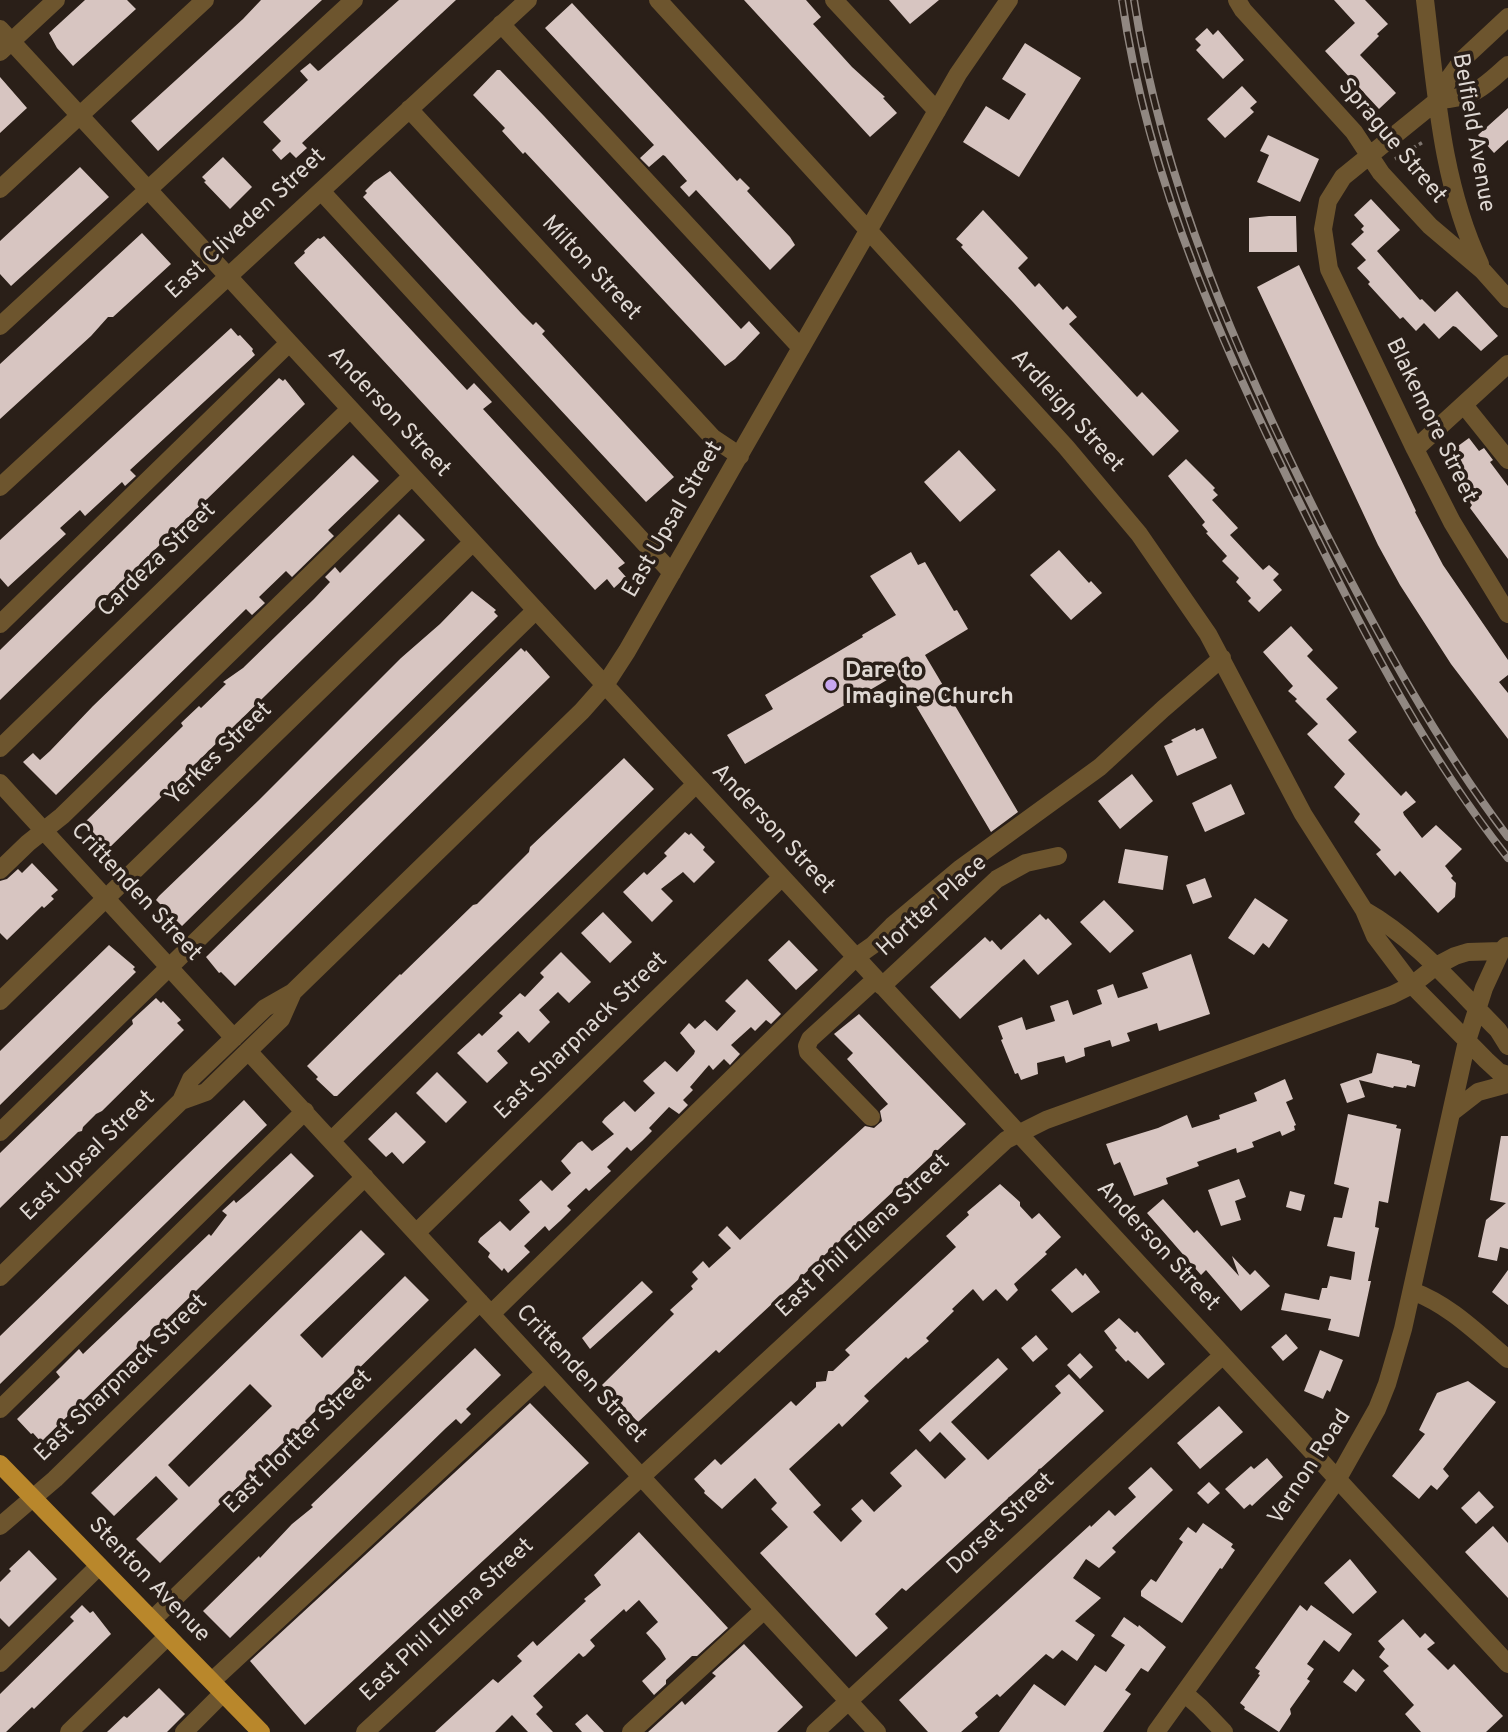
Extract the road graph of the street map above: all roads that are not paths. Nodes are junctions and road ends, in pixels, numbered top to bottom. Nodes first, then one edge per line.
1 (56, 0) edge
2 (205, 0) edge
3 (354, 0) edge
4 (528, 0) edge
5 (658, 0) edge
6 (834, 0) edge
7 (1009, 0) edge
8 (1425, 0) edge
9 (1244, 3) edge
10 (1508, 18) edge
11 (501, 24) junction
12 (4, 41) edge
13 (1506, 71) edge
14 (1438, 100) junction
15 (409, 109) junction
16 (937, 111) junction
17 (80, 116) junction
18 (1369, 154) junction
19 (0, 189) edge
20 (148, 190) junction
21 (321, 191) junction
22 (868, 231) junction
23 (1483, 271) junction
24 (228, 277) junction
25 (1508, 299) edge
26 (0, 326) edge
27 (289, 343) junction
28 (800, 348) junction
29 (1508, 364) edge
30 (1464, 404) junction
31 (350, 409) junction
32 (1415, 449) junction
33 (740, 456) junction
34 (1508, 460) edge
35 (412, 476) junction
36 (0, 487) edge
37 (473, 542) junction
38 (672, 573) junction
39 (536, 610) junction
40 (1508, 614) edge
41 (0, 624) edge
42 (1222, 658) junction
43 (605, 685) junction
44 (0, 748) edge
45 (0, 783) edge
46 (696, 784) junction
47 (44, 830) junction
48 (1058, 856) dead end
49 (0, 870) edge
50 (782, 877) junction
51 (107, 898) junction
52 (1364, 910) junction
53 (1504, 947) edge
54 (856, 957) junction
55 (1436, 966) junction
56 (170, 967) junction
57 (879, 982) junction
58 (1412, 985) junction
59 (293, 992) junction
60 (0, 1001) edge
61 (1476, 1008) junction
62 (234, 1038) junction
63 (1467, 1041) junction
64 (1508, 1046) edge
65 (248, 1051) junction
66 (1508, 1075) edge
67 (1508, 1084) edge
68 (181, 1101) junction
69 (305, 1111) junction
70 (1451, 1112) junction
71 (871, 1118) dead end
72 (0, 1132) edge
73 (1018, 1133) junction
74 (332, 1140) junction
75 (365, 1177) junction
76 (416, 1233) junction
77 (0, 1277) edge
78 (1412, 1291) junction
79 (485, 1308) junction
80 (1223, 1355) junction
81 (1508, 1359) edge
82 (545, 1373) junction
83 (0, 1409) edge
84 (0, 1464) edge
85 (641, 1477) junction
86 (1337, 1480) junction
87 (32, 1498) junction
88 (0, 1527) edge
89 (99, 1566) junction
90 (764, 1610) junction
91 (152, 1620) junction
92 (168, 1636) junction
93 (0, 1663) edge
94 (1508, 1664) edge
95 (217, 1687) junction
96 (1184, 1693) junction
97 (849, 1701) junction
98 (72, 1731) edge
99 (184, 1732) edge
100 (261, 1732) edge
101 (365, 1732) edge
102 (631, 1732) edge
103 (815, 1732) edge
104 (877, 1732) edge
105 (1156, 1732) edge
106 (1224, 1732) edge

1 - 12 street
2 - 17 street
3 - 20 street
4 - 11 street, East Cliveden Street
5 - 22 street, Ardleigh Street
6 - 16 street
7 - 16 street, East Upsal Street
8 - 14 street, Belfield Avenue
9 - 18 street, Sprague Street
10 - 14 street
11 - 15 street, East Cliveden Street
11 - 28 street
12 - 17 street, Anderson Street
13 - 14 street
14 - 18 street
14 - 23 street, Belfield Avenue
15 - 21 street, East Cliveden Street
15 - 33 street, Milton Street
16 - 22 street, East Upsal Street
17 - 19 street
17 - 20 street, Anderson Street
18 - 23 street, Sprague Street
18 - 32 street, Blakemore Street
20 - 24 street, Anderson Street
20 - 26 street
21 - 24 street, East Cliveden Street
21 - 38 street
22 - 28 street, East Upsal Street
22 - 42 street, Ardleigh Street
23 - 25 street, Sprague Street
24 - 27 street, Anderson Street
24 - 36 street, East Cliveden Street
27 - 31 street, Anderson Street
27 - 41 street
28 - 33 street, East Upsal Street
29 - 30 street
30 - 32 street
30 - 34 street
31 - 35 street, Anderson Street
31 - 44 street, Cardeza Street
32 - 40 street, Blakemore Street
33 - 38 street, East Upsal Street
35 - 37 street, Anderson Street
35 - 47 street
37 - 39 street, Anderson Street
37 - 51 street, Yerkes Street
38 - 43 street, East Upsal Street
39 - 43 street, Anderson Street
39 - 56 street
42 - 52 street, Ardleigh Street
42 - 54 street, East Hortter Street
43 - 46 street, Anderson Street
43 - 59 street, East Upsal Street
45 - 47 street, Crittenden Street
46 - 50 street, Anderson Street
46 - 74 street
47 - 49 street
47 - 51 street, Crittenden Street
48 - 57 street, Hortter Place
50 - 54 street, Anderson Street
50 - 76 street, East Sharpnack Street
51 - 56 street, Crittenden Street
51 - 60 street, Yerkes Street
52 - 55 street, Ardleigh Street
52 - 58 street, Ardleigh Street
53 - 55 street, East Phil Ellena Street
53 - 61 street, Vernon Road
54 - 57 street, Anderson Street
54 - 79 street, East Hortter Street
55 - 58 street, East Phil Ellena Street
55 - 61 street, Ardleigh Street
56 - 62 street, Crittenden Street
56 - 72 street
57 - 71 street, Hortter Place
57 - 73 street, Anderson Street
58 - 63 street, Ardleigh Street
58 - 73 street, East Phil Ellena Street
59 - 62 street, East Upsal Street
59 - 65 street, East Upsal Street
61 - 63 street, Vernon Road
61 - 64 street, Ardleigh Street
62 - 68 street, East Upsal Street
63 - 66 street, Ardleigh Street
63 - 70 street, Vernon Road
65 - 68 street, East Upsal Street
65 - 69 street, Crittenden Street
67 - 70 street
68 - 77 street, East Upsal Street
69 - 74 street, Crittenden Street
69 - 83 street
70 - 78 street, Vernon Road
73 - 80 street, Anderson Street
73 - 85 street, East Phil Ellena Street
74 - 75 street, Crittenden Street
75 - 76 street, Crittenden Street
75 - 87 street, East Sharpnack Street
76 - 79 street, Crittenden Street
78 - 81 street
78 - 86 street, Vernon Road
79 - 82 street, Crittenden Street
79 - 91 street, East Hortter Street
80 - 86 street, Anderson Street
80 - 97 street, Dorset Street
82 - 85 street, Crittenden Street
82 - 95 street
84 - 87 main road, Stenton Avenue
85 - 90 street, Crittenden Street
85 - 101 street, East Phil Ellena Street
86 - 94 street, Anderson Street
86 - 96 street, Vernon Road
87 - 88 street, East Sharpnack Street
87 - 89 main road, Stenton Avenue
89 - 91 main road, Stenton Avenue
89 - 93 street
90 - 97 street, Crittenden Street
90 - 102 street
91 - 92 main road, Stenton Avenue
92 - 95 main road, Stenton Avenue
92 - 98 street
95 - 99 street
95 - 100 main road, Stenton Avenue
96 - 105 street, Vernon Road
96 - 106 street
97 - 103 street, Dorset Street
97 - 104 street, Crittenden Street

